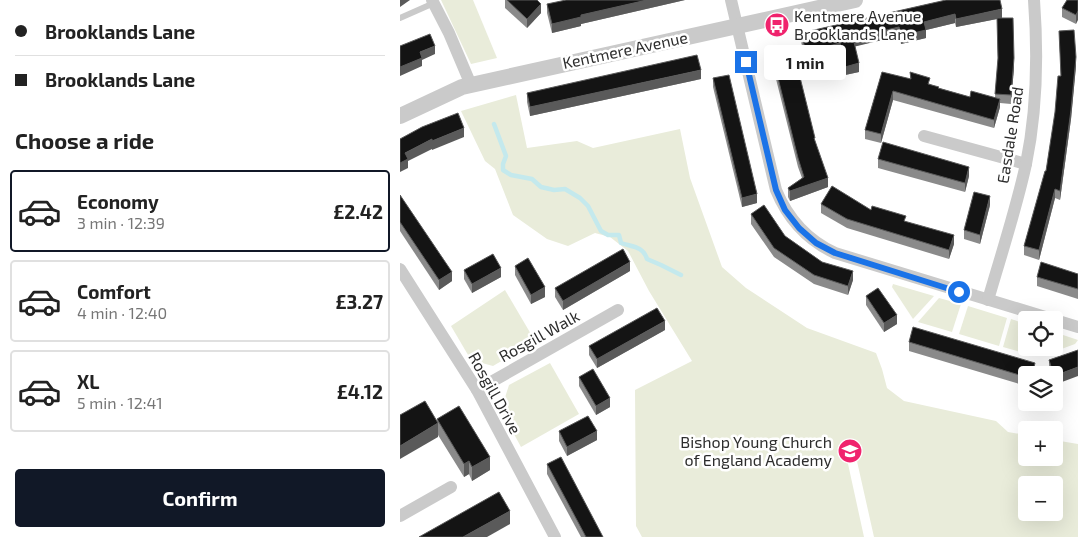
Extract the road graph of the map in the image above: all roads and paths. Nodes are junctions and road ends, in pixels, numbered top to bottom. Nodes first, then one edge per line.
1 (731, 0) edge
2 (855, 0) edge
3 (1034, 0) edge
4 (433, 2) edge
5 (400, 18) edge
6 (737, 26) junction
7 (471, 85) junction
8 (400, 116) edge
9 (924, 136) dead end
10 (1026, 164) junction
11 (400, 269) edge
12 (988, 300) junction
13 (618, 310) dead end
14 (1078, 327) edge
15 (477, 390) junction
16 (451, 486) dead end
17 (400, 516) edge
18 (555, 537) edge

1 - 6 street
2 - 6 street, Kentmere Avenue
3 - 10 street, Easdale Road
4 - 5 lane
4 - 7 street
6 - 7 street, Kentmere Avenue
6 - 12 street
7 - 8 street, Kentmere Avenue
9 - 10 street
10 - 12 street, Easdale Road
11 - 15 street, Rosgill Drive
12 - 14 street
13 - 15 street, Rosgill Walk
15 - 18 street, Rosgill Drive
16 - 17 street

